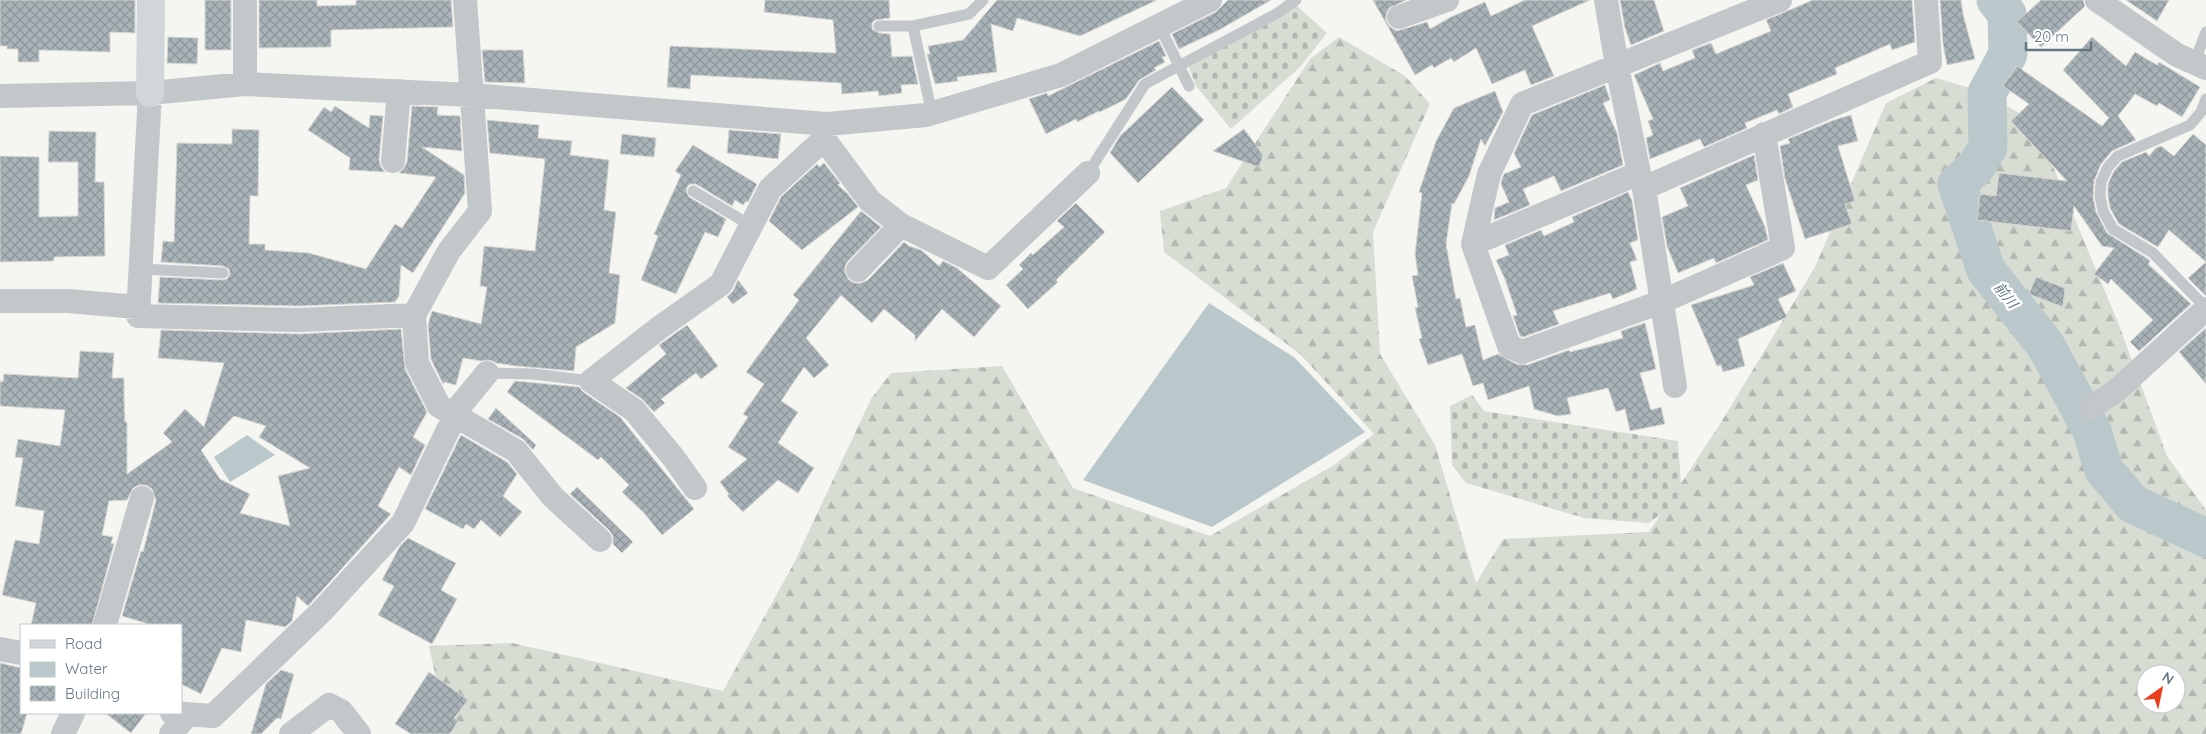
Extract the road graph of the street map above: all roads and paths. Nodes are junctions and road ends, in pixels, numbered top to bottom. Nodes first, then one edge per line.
1 (151, 0) edge
2 (245, 0) edge
3 (466, 0) edge
4 (982, 0) edge
5 (1210, 0) edge
6 (1296, 0) edge
7 (1447, 0) edge
8 (1606, 0) edge
9 (1780, 0) edge
10 (1926, 0) edge
11 (2097, 0) edge
12 (1399, 17) dead end
13 (879, 26) dead end
14 (913, 26) junction
15 (1159, 26) junction
16 (2206, 32) edge
17 (1180, 66) junction
18 (1617, 66) junction
19 (2200, 66) edge
20 (245, 84) junction
21 (1189, 86) dead end
22 (399, 91) junction
23 (150, 93) junction
24 (471, 95) junction
25 (0, 96) edge
26 (2206, 99) edge
27 (932, 114) junction
28 (825, 132) junction
29 (1764, 134) junction
30 (393, 162) dead end
31 (1088, 173) joint
32 (1641, 180) junction
33 (693, 191) dead end
34 (750, 225) junction
35 (901, 225) junction
36 (1473, 244) junction
37 (141, 269) junction
38 (858, 270) dead end
39 (223, 273) dead end
40 (0, 301) edge
41 (1662, 302) junction
42 (138, 307) junction
43 (2206, 309) edge
44 (414, 315) junction
45 (487, 374) joint
46 (591, 381) junction
47 (1675, 386) dead end
48 (2092, 408) dead end
49 (455, 415) junction
50 (695, 488) dead end
51 (142, 498) dead end
52 (600, 540) dead end
53 (105, 624) edge
54 (0, 650) edge
55 (20, 653) edge
56 (73, 714) edge
57 (188, 714) edge
58 (63, 734) edge
59 (171, 734) edge
60 (221, 734) edge
61 (292, 734) edge
62 (359, 734) edge

1 - 23 street
2 - 20 street
3 - 24 street
4 - 14 lane
5 - 15 street
6 - 17 lane
7 - 12 street
8 - 18 street
9 - 18 street
10 - 29 street
11 - 19 street
13 - 14 lane
14 - 27 lane
15 - 17 lane
15 - 27 street
16 - 19 lane
17 - 21 lane
17 - 31 lane
18 - 32 street
18 - 36 street
20 - 22 street
20 - 23 street
22 - 24 street
22 - 30 street
23 - 25 street
23 - 37 street
24 - 28 street
24 - 44 street
26 - 43 lane
27 - 28 street
28 - 34 street
28 - 35 street
29 - 32 street
29 - 41 street
31 - 35 street
32 - 36 street
32 - 41 street
33 - 34 lane
34 - 46 street
35 - 38 street
36 - 41 street
37 - 39 lane
37 - 42 street
40 - 42 street
41 - 47 street
42 - 44 street
43 - 48 street
44 - 49 street
45 - 46 lane
45 - 49 street
46 - 50 street
49 - 52 street
49 - 57 street
51 - 53 street
54 - 55 street
56 - 58 street
57 - 59 street
57 - 60 street
61 - 62 street

